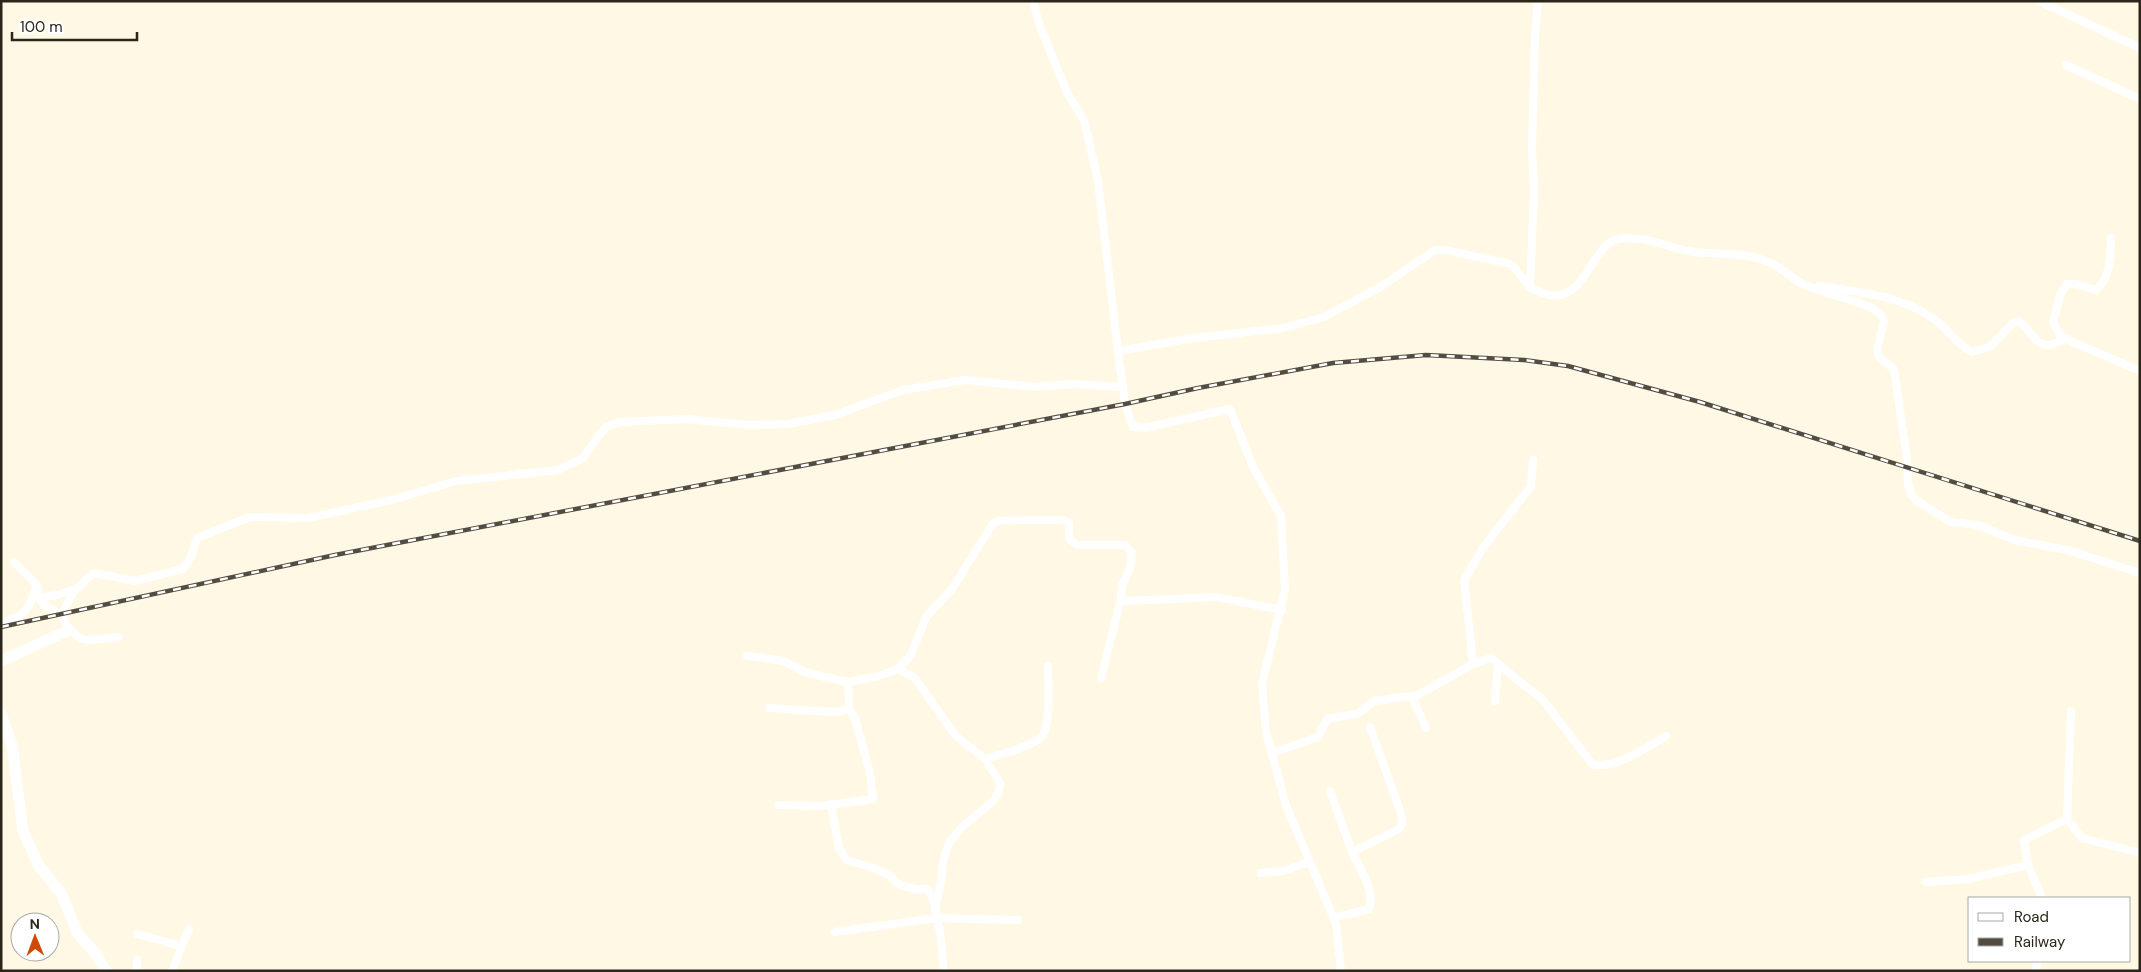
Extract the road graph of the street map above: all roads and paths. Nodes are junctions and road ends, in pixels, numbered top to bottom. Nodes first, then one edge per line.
1 (1033, 1) edge
2 (1538, 1) edge
3 (2039, 1) edge
4 (2140, 48) edge
5 (2066, 66) dead end
6 (2140, 99) edge
7 (2111, 238) dead end
8 (1800, 283) junction
9 (1809, 286) junction
10 (1821, 286) junction
11 (1530, 287) junction
12 (2066, 338) junction
13 (1118, 351) junction
14 (2140, 371) edge
15 (1123, 388) junction
16 (1533, 460) dead end
17 (14, 562) dead end
18 (2140, 573) edge
19 (36, 585) junction
20 (76, 589) junction
21 (39, 598) junction
22 (1121, 599) junction
23 (1282, 610) junction
24 (61, 614) junction
25 (1, 623) edge
26 (69, 630) junction
27 (118, 637) dead end
28 (747, 656) dead end
29 (1, 661) edge
30 (1474, 664) junction
31 (1498, 664) junction
32 (1048, 666) dead end
33 (898, 669) junction
34 (1101, 678) dead end
35 (848, 682) junction
36 (1412, 697) junction
37 (1495, 701) dead end
38 (769, 708) dead end
39 (849, 709) junction
40 (2071, 710) dead end
41 (1, 714) edge
42 (1370, 727) dead end
43 (1426, 728) dead end
44 (1666, 736) dead end
45 (1272, 753) junction
46 (985, 759) junction
47 (1330, 791) dead end
48 (831, 804) junction
49 (779, 805) dead end
50 (2067, 819) junction
51 (1352, 852) junction
52 (2140, 853) edge
53 (1310, 862) junction
54 (2028, 865) junction
55 (1261, 873) dead end
56 (1926, 882) dead end
57 (2042, 897) edge
58 (934, 910) junction
59 (937, 918) junction
60 (1333, 918) junction
61 (1018, 920) dead end
62 (189, 929) dead end
63 (835, 932) dead end
64 (137, 934) dead end
65 (182, 946) junction
66 (137, 960) dead end
67 (106, 971) edge
68 (137, 971) edge
69 (172, 971) edge
70 (944, 971) edge
71 (1341, 971) edge

1 - 13 street
2 - 11 street
3 - 4 street
5 - 6 street
7 - 12 street
8 - 9 street
8 - 10 street
8 - 11 street
9 - 10 street
9 - 18 street
10 - 12 street
11 - 13 street
12 - 14 street
13 - 15 street
15 - 20 street
15 - 23 street
16 - 30 street
17 - 19 street
19 - 21 street
19 - 25 street
20 - 21 street
20 - 24 street
21 - 24 street
22 - 23 street
22 - 33 street
22 - 34 street
23 - 45 street
24 - 26 street
26 - 27 street
26 - 29 main road
28 - 35 street
30 - 31 street
30 - 36 street
31 - 37 street
31 - 44 street
32 - 46 street
33 - 35 street
33 - 46 street
35 - 39 street
36 - 43 street
36 - 45 street
38 - 39 street
39 - 48 street
40 - 50 street
41 - 67 main road
42 - 51 street
45 - 53 street
46 - 58 street
47 - 51 street
48 - 49 street
48 - 58 street
50 - 52 street
50 - 54 street
51 - 60 street
53 - 55 street
53 - 60 street
54 - 56 street
54 - 57 street
58 - 59 street
59 - 61 street
59 - 63 street
59 - 70 street
60 - 71 street
62 - 65 street
64 - 65 street
65 - 69 street
66 - 68 street

